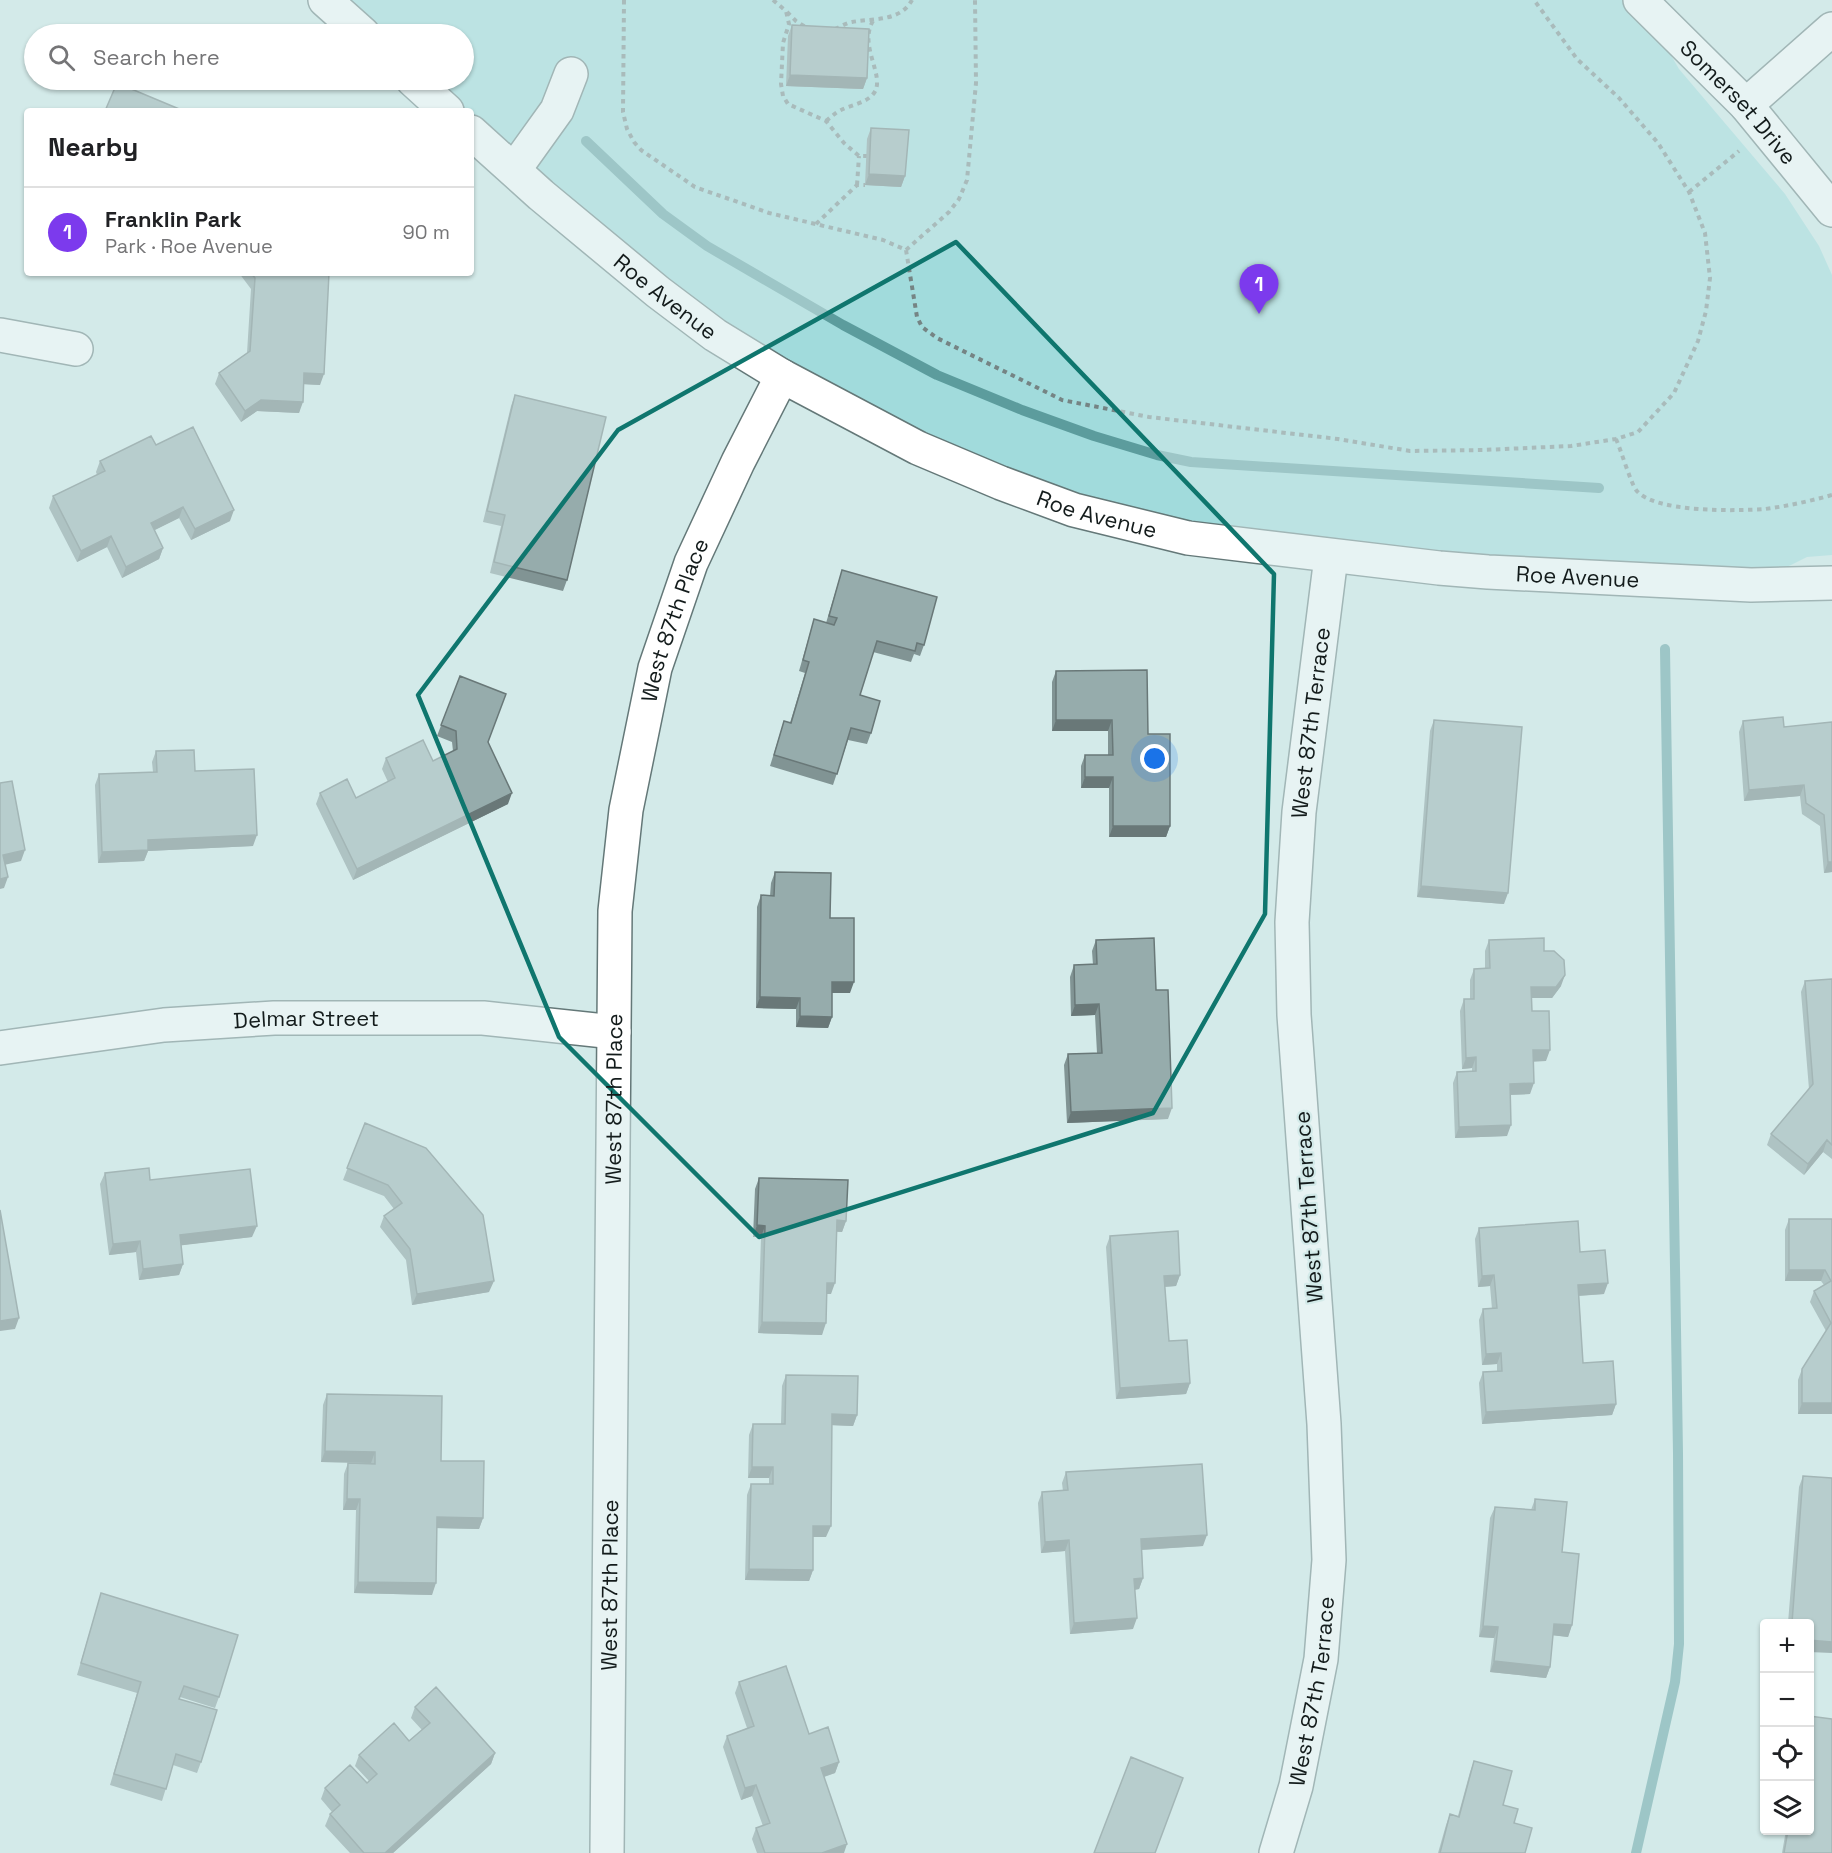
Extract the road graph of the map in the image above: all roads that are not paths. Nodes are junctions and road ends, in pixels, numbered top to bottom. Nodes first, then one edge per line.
1 (325, 0) edge
2 (1640, 0) edge
3 (352, 24) edge
4 (1832, 29) edge
5 (571, 74) dead end
6 (423, 90) edge
7 (1746, 105) junction
8 (444, 108) edge
9 (474, 135) edge
10 (514, 170) junction
11 (1832, 210) edge
12 (0, 335) edge
13 (75, 349) dead end
14 (782, 376) junction
15 (1331, 557) junction
16 (1832, 583) edge
17 (614, 1032) junction
18 (0, 1048) edge
19 (607, 1853) edge
20 (1276, 1853) edge

1 - 3 street
2 - 7 street, Somerset Drive
4 - 7 street
5 - 10 street
6 - 8 street
7 - 11 street, Somerset Drive
9 - 10 street, Roe Avenue
10 - 14 street, Roe Avenue
12 - 13 street
14 - 15 street, Roe Avenue
14 - 17 street, West 87th Place
15 - 16 street, Roe Avenue
15 - 20 street, West 87th Terrace
17 - 18 street, Delmar Street
17 - 19 street, West 87th Place

